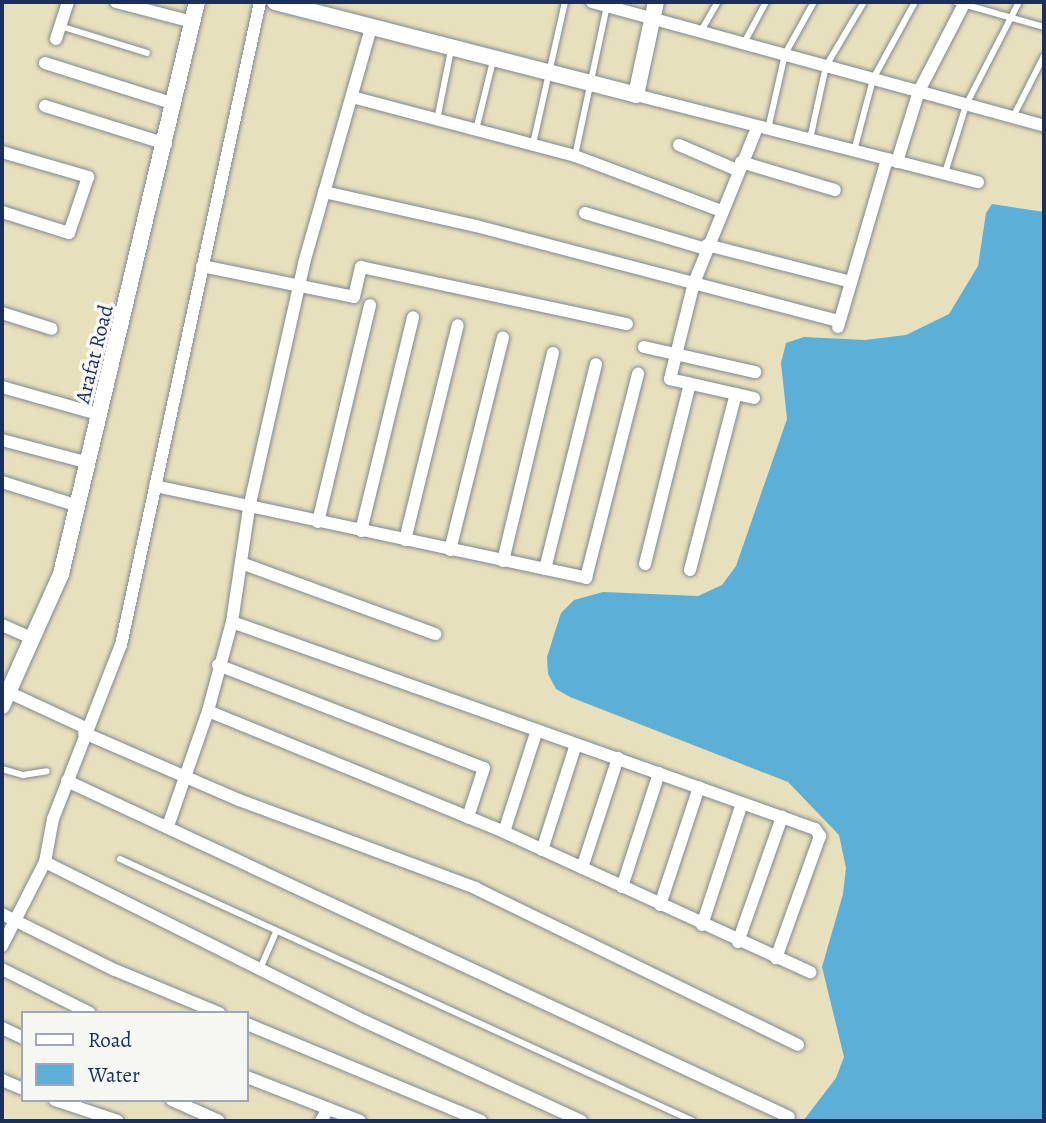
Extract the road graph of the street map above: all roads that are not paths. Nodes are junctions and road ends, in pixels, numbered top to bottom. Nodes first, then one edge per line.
1 (68, 2) edge
2 (116, 2) edge
3 (197, 2) edge
4 (260, 2) edge
5 (275, 2) edge
6 (565, 2) edge
7 (592, 2) edge
8 (718, 2) edge
9 (766, 2) edge
10 (814, 2) edge
11 (864, 2) edge
12 (915, 2) edge
13 (1019, 2) edge
14 (962, 3) edge
15 (607, 6) junction
16 (654, 9) edge
17 (1013, 18) junction
18 (192, 22) junction
19 (1044, 27) edge
20 (371, 28) junction
21 (701, 31) junction
22 (58, 32) joint
23 (744, 43) junction
24 (451, 48) junction
25 (147, 53) dead end
26 (785, 54) junction
27 (1044, 56) edge
28 (494, 59) junction
29 (45, 63) dead end
30 (826, 66) junction
31 (552, 74) junction
32 (873, 79) junction
33 (592, 84) junction
34 (919, 91) junction
35 (636, 95) junction
36 (352, 97) junction
37 (174, 104) junction
38 (966, 105) junction
39 (45, 106) dead end
40 (1013, 118) junction
41 (437, 120) junction
42 (1044, 127) edge
43 (762, 128) junction
44 (477, 130) junction
45 (810, 139) junction
46 (166, 144) junction
47 (533, 144) junction
48 (679, 145) dead end
49 (854, 151) junction
50 (2, 152) edge
51 (575, 156) junction
52 (892, 161) junction
53 (739, 166) junction
54 (945, 174) junction
55 (978, 182) dead end
56 (835, 190) dead end
57 (324, 192) junction
58 (722, 211) junction
59 (2, 212) edge
60 (585, 213) dead end
61 (706, 247) junction
62 (202, 266) junction
63 (850, 282) junction
64 (694, 283) junction
65 (299, 285) junction
66 (370, 305) dead end
67 (2, 313) edge
68 (413, 317) dead end
69 (627, 324) dead end
70 (458, 325) dead end
71 (52, 329) dead end
72 (503, 337) dead end
73 (644, 347) dead end
74 (553, 353) dead end
75 (676, 354) junction
76 (596, 364) dead end
77 (755, 372) dead end
78 (638, 374) dead end
79 (690, 384) junction
80 (2, 387) edge
81 (736, 394) junction
82 (754, 398) dead end
83 (101, 415) junction
84 (2, 440) edge
85 (89, 463) junction
86 (2, 482) edge
87 (155, 486) junction
88 (78, 506) junction
89 (250, 508) junction
90 (318, 522) junction
91 (361, 531) junction
92 (405, 540) junction
93 (450, 550) junction
94 (503, 561) junction
95 (241, 564) junction
96 (645, 564) dead end
97 (545, 569) junction
98 (690, 570) dead end
99 (232, 622) junction
100 (2, 625) edge
101 (435, 634) dead end
102 (33, 639) junction
103 (218, 665) junction
104 (5, 699) edge
105 (208, 711) junction
106 (537, 730) junction
107 (85, 731) junction
108 (576, 744) junction
109 (618, 758) junction
110 (2, 769) edge
111 (47, 771) dead end
112 (659, 773) junction
113 (184, 775) junction
114 (67, 781) junction
115 (699, 787) junction
116 (742, 803) junction
117 (468, 817) junction
118 (782, 817) junction
119 (168, 825) junction
120 (504, 832) junction
121 (542, 850) junction
122 (120, 859) dead end
123 (44, 862) junction
124 (582, 868) junction
125 (622, 887) junction
126 (660, 905) junction
127 (2, 914) edge
128 (15, 919) junction
129 (702, 925) junction
130 (276, 932) junction
131 (738, 942) junction
132 (2, 946) edge
133 (776, 958) junction
134 (2, 969) edge
135 (259, 969) junction
136 (810, 972) dead end
137 (86, 1011) edge
138 (214, 1011) edge
139 (248, 1024) edge
140 (2, 1028) edge
141 (21, 1037) edge
142 (798, 1045) dead end
143 (248, 1077) edge
144 (2, 1080) edge
145 (21, 1088) edge
146 (61, 1102) edge
147 (176, 1102) edge
148 (328, 1109) junction
149 (789, 1117) dead end
150 (118, 1121) edge
151 (219, 1121) edge
152 (321, 1121) edge
153 (360, 1121) edge
154 (481, 1121) edge
155 (581, 1121) edge
156 (692, 1121) edge

1 - 22 street
2 - 18 street
3 - 18 street, Arafat Road
4 - 62 street
5 - 20 street
6 - 31 lane
7 - 15 street
8 - 21 lane
9 - 23 lane
10 - 26 lane
11 - 30 lane
12 - 32 lane
13 - 17 lane
14 - 17 lane
14 - 34 street
15 - 16 street
15 - 33 lane
16 - 21 street
16 - 35 street
17 - 19 lane
17 - 38 lane
18 - 37 street, Arafat Road
20 - 24 street
20 - 36 street
21 - 23 street
22 - 25 lane
23 - 26 street
24 - 28 street
24 - 41 lane
26 - 30 street
26 - 43 lane
27 - 40 lane
28 - 31 street
28 - 44 lane
29 - 37 street
30 - 32 street
30 - 45 lane
31 - 33 street
31 - 47 lane
32 - 34 street
32 - 49 lane
33 - 35 street
33 - 51 lane
34 - 38 street
34 - 52 street
35 - 43 street
36 - 41 street
36 - 57 street
37 - 46 street, Arafat Road
38 - 40 street
38 - 54 lane
39 - 46 street
40 - 42 street
41 - 44 street
43 - 45 street
43 - 53 street
44 - 47 street
45 - 49 street
46 - 83 street, Arafat Road
47 - 51 street
48 - 53 street
49 - 52 street
50 - 59 street
51 - 58 street
52 - 54 street
52 - 63 street
53 - 56 street
53 - 58 street
54 - 55 street
57 - 64 street
57 - 65 street
58 - 61 street
60 - 61 street
61 - 63 street
61 - 64 street
62 - 65 street
62 - 87 street
63 - 64 street
64 - 75 street
65 - 69 street
65 - 89 street
66 - 90 street
67 - 71 street
68 - 91 street
70 - 92 street
72 - 93 street
73 - 75 street
74 - 94 street
75 - 77 street
75 - 79 street
76 - 97 street
78 - 97 street
79 - 81 street
79 - 96 street
80 - 83 street
81 - 82 street
81 - 98 street
83 - 85 street, Arafat Road
84 - 85 street
85 - 88 street, Arafat Road
86 - 88 street
87 - 89 street
87 - 107 street
88 - 102 street, Arafat Road
89 - 90 street
89 - 95 street
90 - 91 street
91 - 92 street
92 - 93 street
93 - 94 street
94 - 97 street
95 - 99 street
95 - 101 street
99 - 103 street
99 - 106 street
100 - 102 street
102 - 104 street, Arafat Road
103 - 105 street
103 - 117 street
104 - 107 street
105 - 113 street
105 - 117 street
106 - 108 street
106 - 120 street
107 - 113 street
107 - 114 street
108 - 109 street
108 - 121 street
109 - 112 street
109 - 124 street
110 - 111 lane
112 - 115 street
112 - 125 street
113 - 119 street
113 - 142 street
114 - 119 street
114 - 123 street
115 - 116 street
115 - 126 street
116 - 118 street
116 - 129 street
117 - 120 street
118 - 131 street
118 - 133 street
119 - 149 street
120 - 121 street
121 - 124 street
122 - 130 lane
123 - 128 street
123 - 135 street
124 - 125 street
125 - 126 street
126 - 129 street
127 - 128 street
128 - 132 street
128 - 138 street
129 - 131 street
130 - 135 lane
130 - 156 lane
131 - 133 street
133 - 136 street
134 - 137 street
135 - 155 street
139 - 154 street
140 - 141 street
143 - 148 street
144 - 145 street
146 - 150 street
147 - 151 street
148 - 152 street
148 - 153 street

